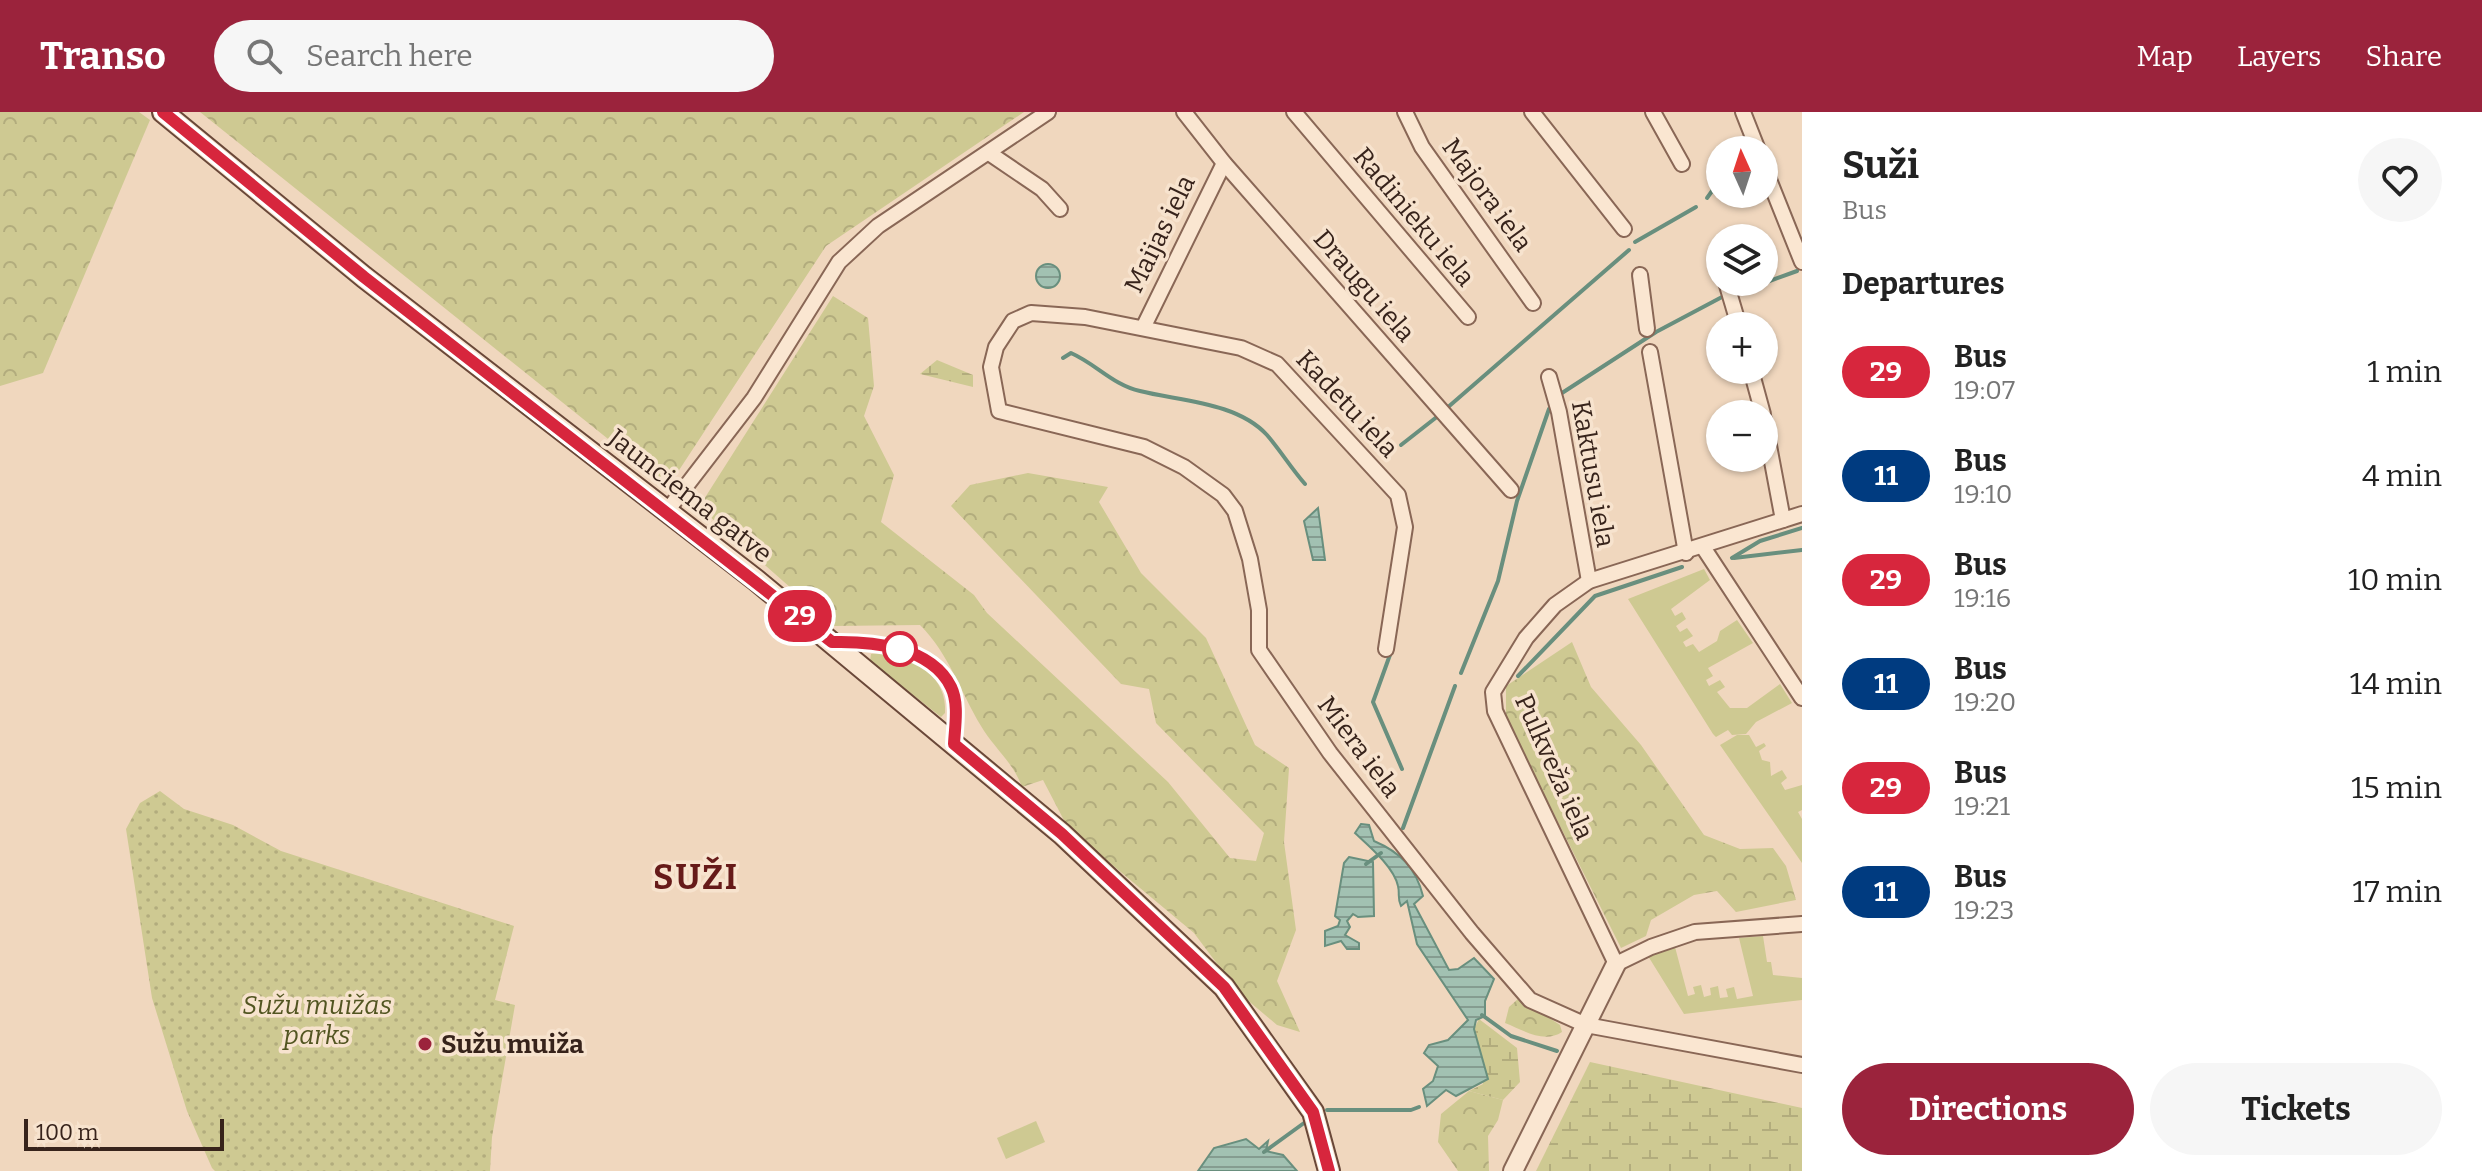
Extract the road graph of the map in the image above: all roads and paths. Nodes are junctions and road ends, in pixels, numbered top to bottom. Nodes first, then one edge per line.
1 (163, 112) edge
2 (1048, 112) edge
3 (1184, 112) edge
4 (1294, 112) edge
5 (1405, 112) edge
6 (1532, 112) edge
7 (1653, 112) edge
8 (1743, 112) edge
9 (1752, 136) edge
10 (989, 153) junction
11 (1224, 163) junction
12 (1682, 164) dead end
13 (1778, 202) edge
14 (1060, 209) dead end
15 (1624, 229) dead end
16 (1802, 262) edge
17 (1640, 275) dead end
18 (1533, 303) dead end
19 (1468, 317) dead end
20 (1143, 328) junction
21 (1647, 329) dead end
22 (1650, 352) dead end
23 (991, 367) joint
24 (1549, 377) dead end
25 (1774, 472) edge
26 (1511, 490) dead end
27 (667, 511) junction
28 (1802, 514) edge
29 (1783, 520) junction
30 (1703, 547) junction
31 (1686, 553) junction
32 (1589, 581) junction
33 (1386, 649) dead end
34 (1802, 671) edge
35 (1798, 693) edge
36 (1802, 924) edge
37 (1616, 964) junction
38 (1586, 1025) junction
39 (1802, 1065) edge
40 (1329, 1171) edge
41 (1513, 1171) edge

1 - 27 main road, Jaunciema gatve
2 - 10 street
3 - 11 street, Draugu iela
4 - 19 street, Radinieku iela
5 - 18 street, Majora iela
6 - 15 street
7 - 12 street
8 - 9 street
10 - 14 street
10 - 27 street
11 - 20 street, Maijas iela
11 - 26 street, Draugu iela
13 - 16 street
17 - 21 street
20 - 23 street, Kadetu iela
20 - 33 street, Kadetu iela
22 - 31 street
23 - 38 street, Miera iela
24 - 32 street, Kaktusu iela
25 - 29 street
27 - 40 main road, Jaunciema gatve
28 - 29 street, Pulkveža iela
29 - 30 street, Pulkveža iela
30 - 31 street, Pulkveža iela
30 - 35 street
31 - 32 street, Pulkveža iela
32 - 37 street, Pulkveža iela
34 - 35 street
36 - 37 street
37 - 38 street
38 - 39 street, Miera iela
38 - 41 street

